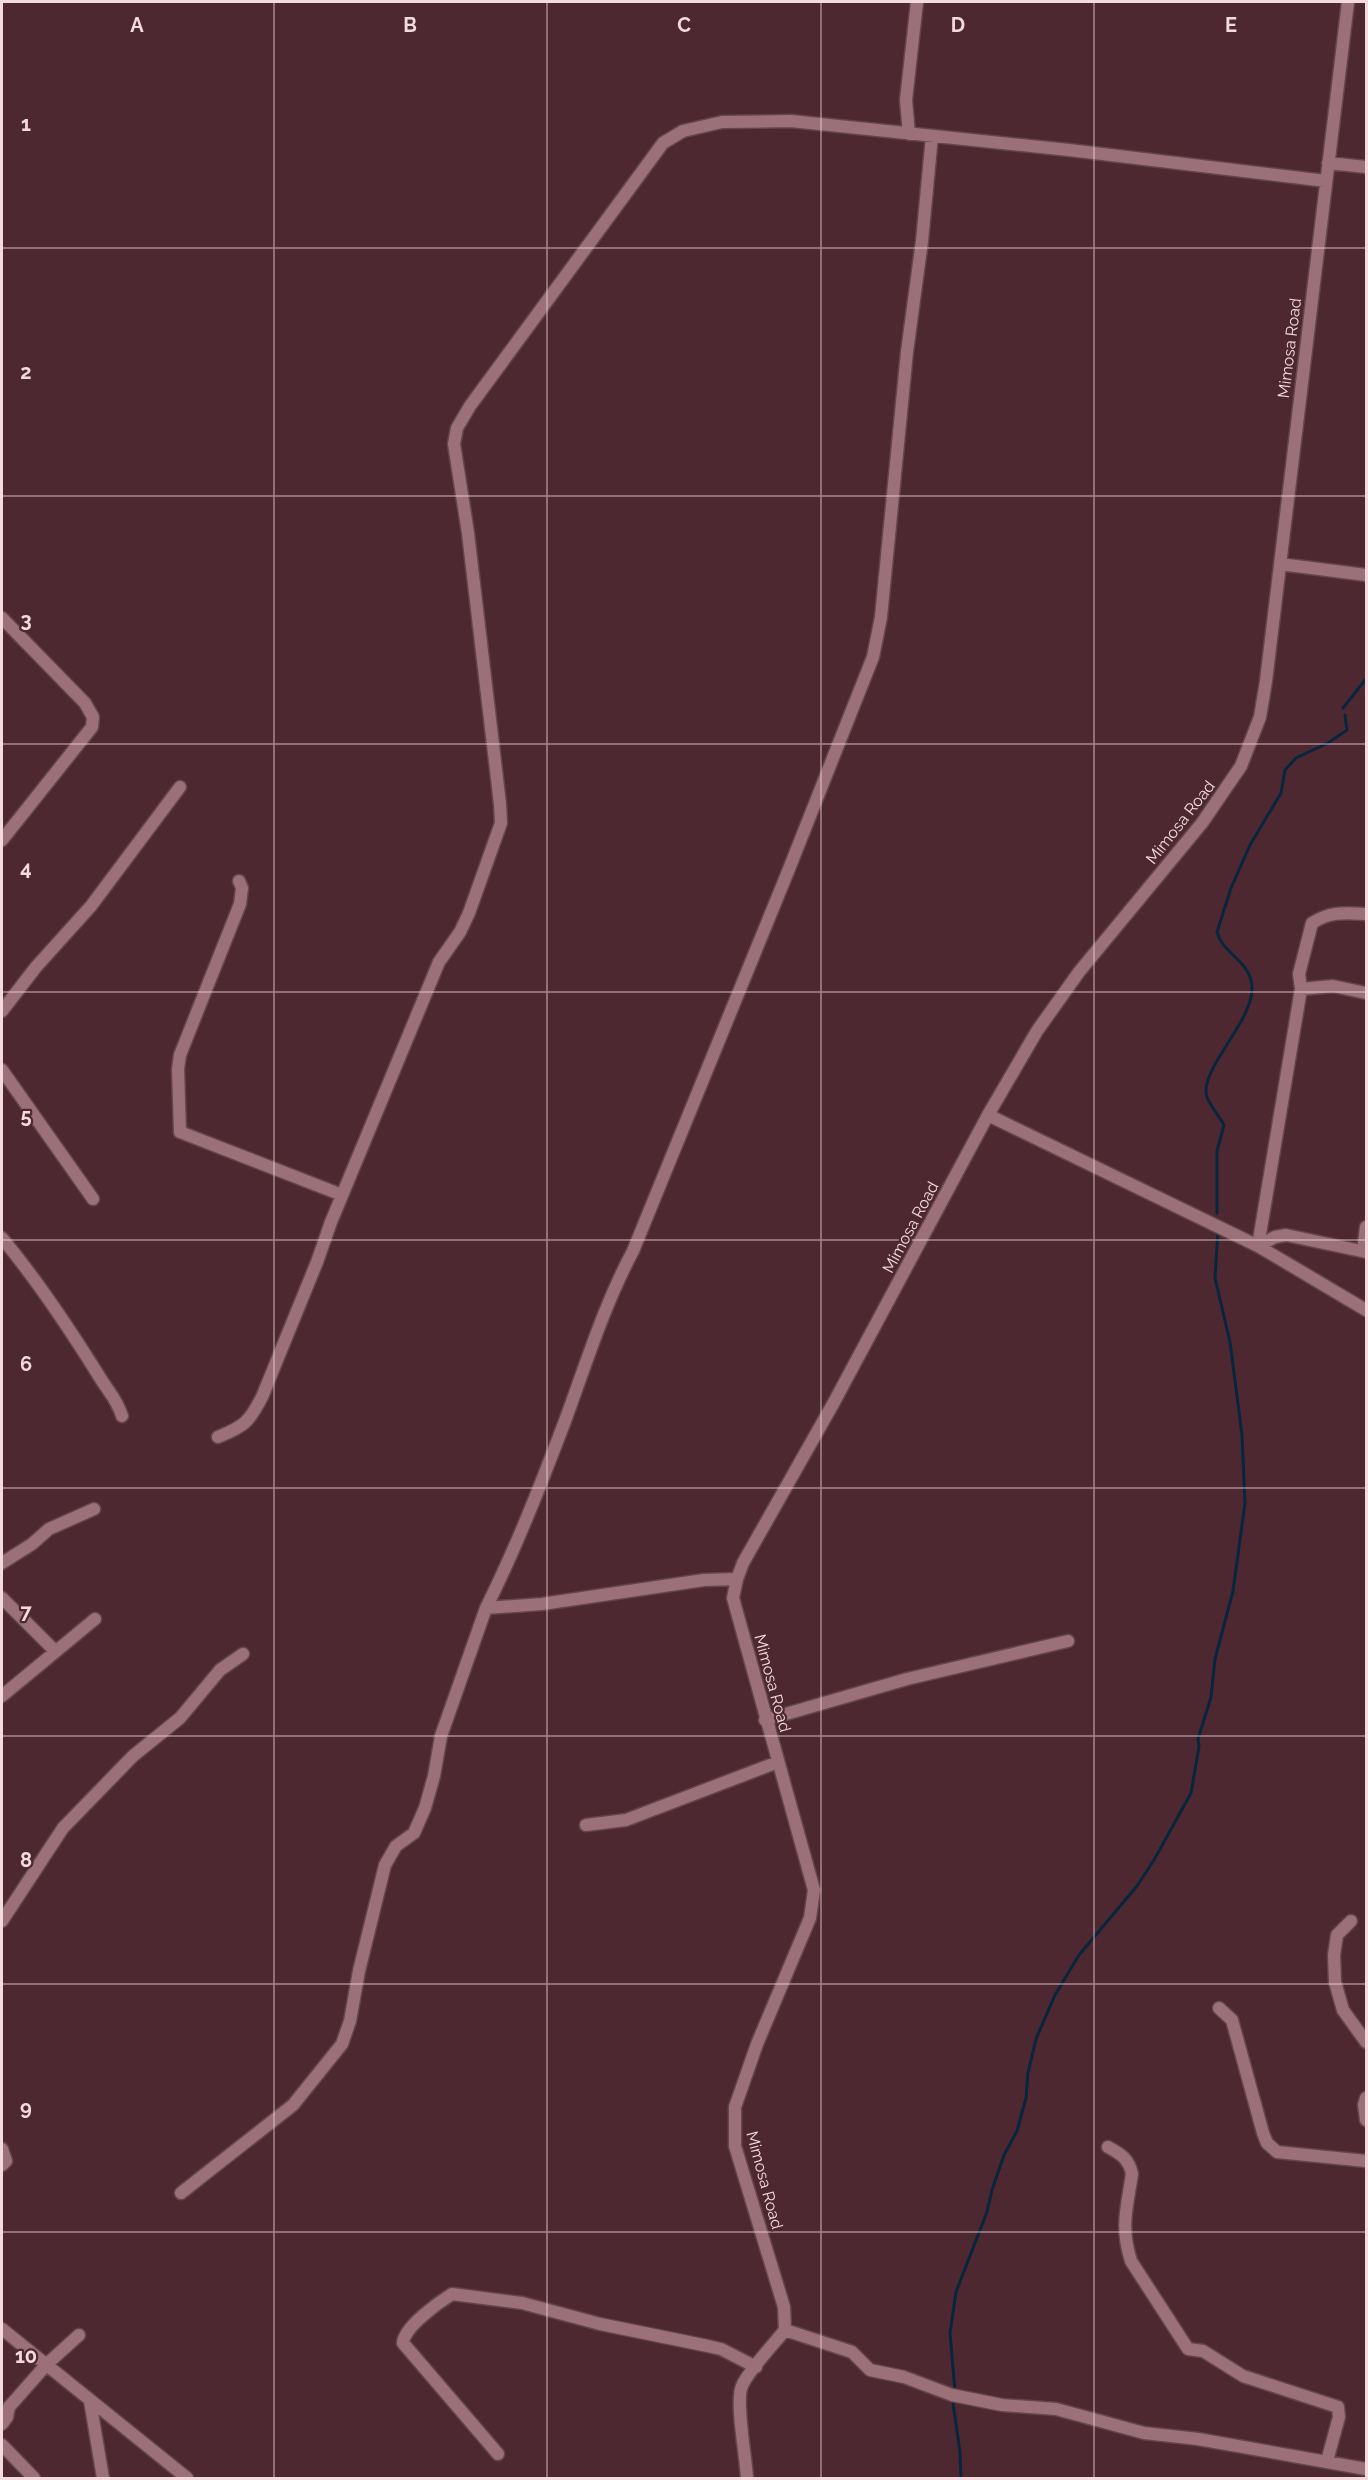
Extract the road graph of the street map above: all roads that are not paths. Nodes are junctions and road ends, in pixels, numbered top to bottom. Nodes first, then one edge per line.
1 (916, 2) edge
2 (1348, 2) edge
3 (909, 134) junction
4 (932, 136) junction
5 (1328, 163) junction
6 (1366, 167) edge
7 (1326, 181) junction
8 (1280, 564) junction
9 (1366, 575) edge
10 (2, 618) edge
11 (180, 787) dead end
12 (2, 840) edge
13 (239, 881) dead end
14 (1366, 914) edge
15 (1301, 989) junction
16 (1366, 993) edge
17 (2, 1011) edge
18 (2, 1070) edge
19 (988, 1115) junction
20 (342, 1195) junction
21 (93, 1199) dead end
22 (1366, 1227) edge
23 (2, 1238) edge
24 (1258, 1246) junction
25 (1365, 1252) edge
26 (1366, 1310) edge
27 (122, 1416) dead end
28 (218, 1437) dead end
29 (94, 1509) dead end
30 (2, 1563) edge
31 (736, 1579) junction
32 (2, 1598) edge
33 (486, 1608) junction
34 (95, 1619) dead end
35 (1068, 1641) dead end
36 (55, 1651) junction
37 (243, 1654) dead end
38 (2, 1696) edge
39 (765, 1720) junction
40 (778, 1762) junction
41 (586, 1825) dead end
42 (3, 1916) edge
43 (1351, 1921) dead end
44 (1219, 2008) dead end
45 (1366, 2042) edge
46 (1366, 2098) edge
47 (1366, 2120) edge
48 (1108, 2147) dead end
49 (2, 2149) edge
50 (1366, 2162) edge
51 (2, 2165) edge
52 (181, 2193) dead end
53 (2, 2329) edge
54 (785, 2330) junction
55 (79, 2335) dead end
56 (47, 2364) junction
57 (756, 2367) junction
58 (90, 2401) junction
59 (2, 2424) edge
60 (2, 2445) edge
61 (498, 2454) dead end
62 (1327, 2461) junction
63 (1366, 2469) edge
64 (34, 2478) edge
65 (103, 2478) edge
66 (187, 2478) edge
67 (747, 2478) edge

1 - 3 street
2 - 5 street, Mimosa Road
3 - 4 street
3 - 20 street
4 - 7 street
4 - 33 street
5 - 6 street
5 - 7 street, Mimosa Road
7 - 8 street, Mimosa Road
8 - 9 street
8 - 19 street, Mimosa Road
10 - 12 street
11 - 17 street
13 - 20 street
14 - 15 street
15 - 16 street
15 - 24 street
18 - 21 street
19 - 24 street
19 - 31 street, Mimosa Road
20 - 28 street
22 - 25 street
23 - 27 street
24 - 25 street
24 - 26 street
29 - 30 street
31 - 33 street
31 - 39 street, Mimosa Road
32 - 36 street
33 - 52 street
34 - 36 street
35 - 39 street
36 - 38 street
37 - 42 street
39 - 40 street, Mimosa Road
40 - 41 street
40 - 54 street, Mimosa Road
43 - 45 street
44 - 50 street
46 - 47 street
48 - 62 street
49 - 51 street
53 - 56 street
54 - 57 street
54 - 62 street
55 - 56 street
56 - 58 street
56 - 59 street
57 - 61 street
57 - 67 street
58 - 65 street
58 - 66 street
60 - 64 street
62 - 63 street

